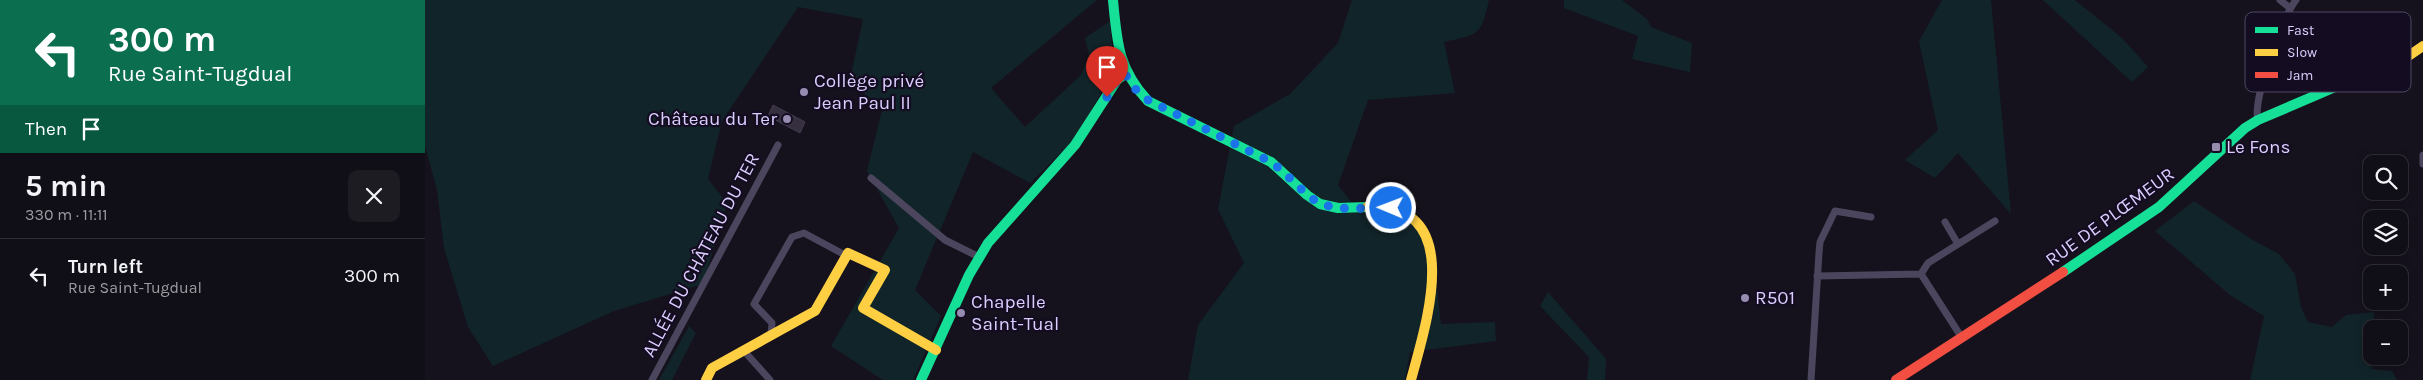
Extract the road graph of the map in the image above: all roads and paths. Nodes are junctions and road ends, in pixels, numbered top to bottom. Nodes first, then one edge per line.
1 (1113, 0) edge
2 (2280, 0) edge
3 (2296, 0) edge
4 (2290, 8) junction
5 (2289, 12) edge
6 (2423, 46) edge
7 (2411, 54) edge
8 (1125, 74) junction
9 (2260, 92) edge
10 (2324, 92) edge
11 (2258, 120) junction
12 (778, 145) dead end
13 (2423, 155) edge
14 (2423, 164) edge
15 (871, 178) dead end
16 (1871, 217) dead end
17 (1995, 221) dead end
18 (1945, 222) dead end
19 (1958, 244) junction
20 (847, 256) junction
21 (979, 257) junction
22 (1921, 274) junction
23 (1817, 276) junction
24 (771, 336) junction
25 (1962, 338) junction
26 (936, 350) junction
27 (744, 351) junction
28 (652, 380) edge
29 (705, 380) edge
30 (770, 380) edge
31 (921, 380) edge
32 (1411, 380) edge
33 (1811, 380) edge
34 (1896, 380) edge

1 - 8 street
2 - 4 street
3 - 4 street
4 - 5 street
6 - 7 street, RUE DE PLŒMEUR
8 - 21 street
8 - 32 street
9 - 11 street
10 - 11 street, RUE DE PLŒMEUR
11 - 25 street, RUE DE PLŒMEUR
12 - 28 street, ALLÉE DU CHÂTEAU DU TER
13 - 14 street
15 - 21 street
16 - 23 street
17 - 19 street
18 - 19 street
19 - 22 street
20 - 24 street
20 - 24 street
20 - 26 street
21 - 26 street
22 - 23 street
22 - 25 street
23 - 33 street
24 - 27 street
25 - 34 street, RUE DE PLŒMEUR
26 - 31 street
27 - 29 street
27 - 30 street

